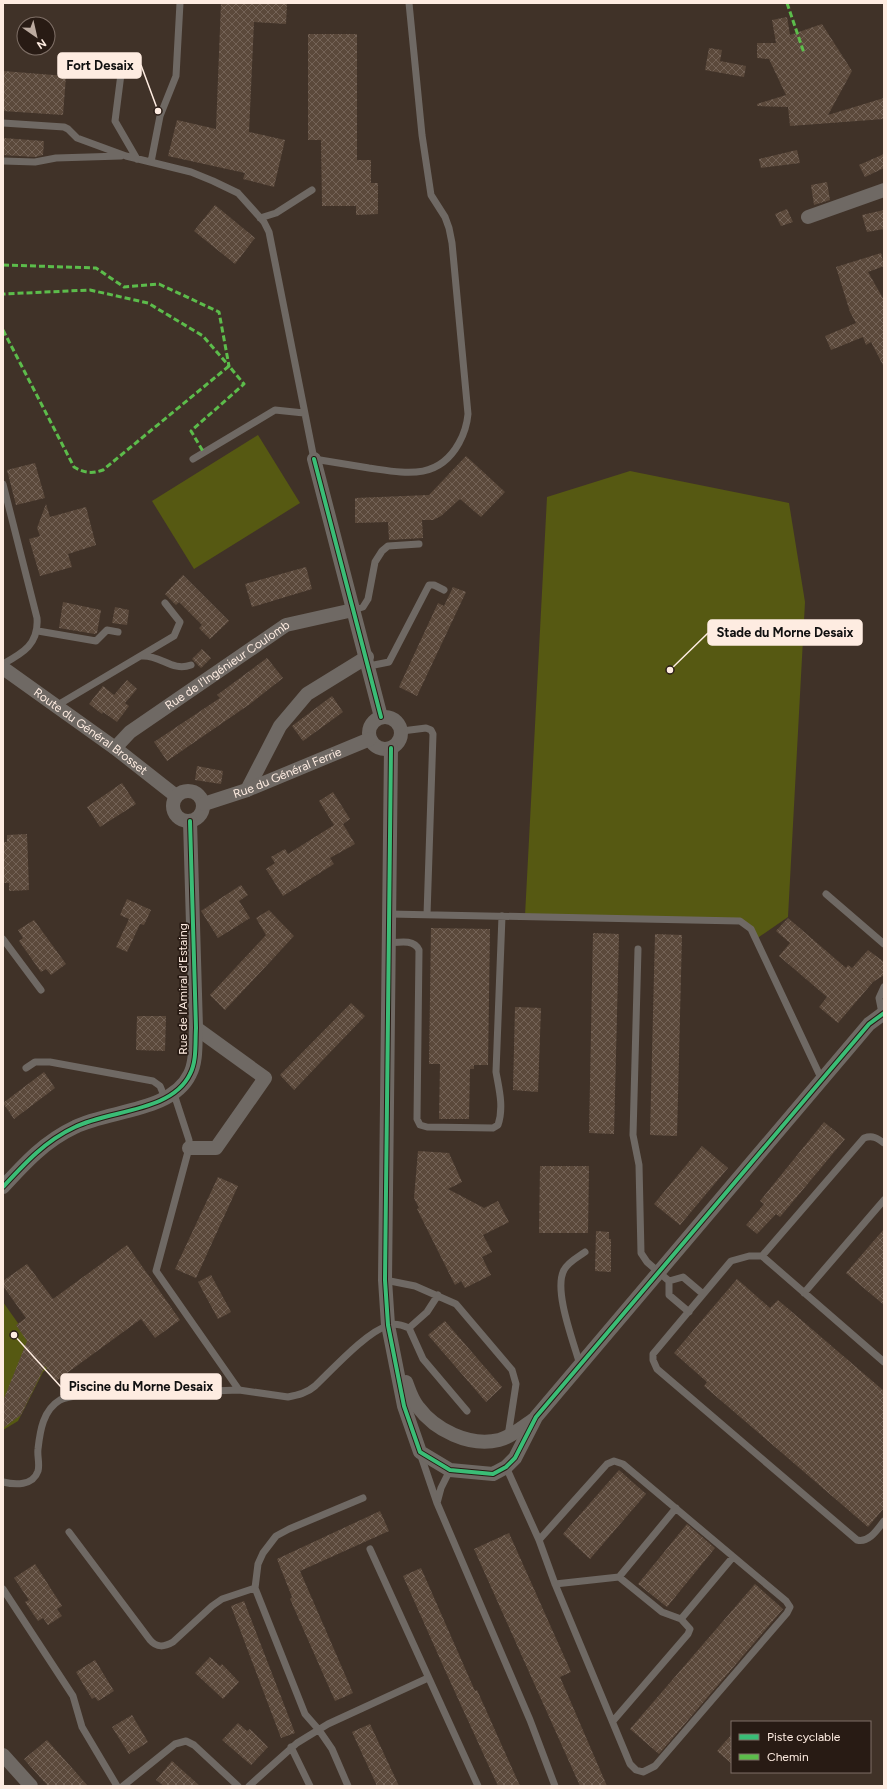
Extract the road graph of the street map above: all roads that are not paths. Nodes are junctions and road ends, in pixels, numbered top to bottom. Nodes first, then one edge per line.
1 (180, 3) edge
2 (409, 3) edge
3 (121, 74) dead end
4 (3, 123) edge
5 (126, 156) junction
6 (137, 159) junction
7 (3, 161) edge
8 (151, 162) junction
9 (312, 190) dead end
10 (884, 190) edge
11 (808, 217) dead end
12 (260, 218) junction
13 (304, 413) junction
14 (193, 459) dead end
15 (314, 459) junction
16 (3, 484) edge
17 (419, 544) dead end
18 (444, 590) dead end
19 (165, 603) dead end
20 (353, 610) junction
21 (38, 630) junction
22 (118, 632) dead end
23 (140, 656) junction
24 (368, 662) junction
25 (3, 664) edge
26 (191, 665) dead end
27 (3, 668) edge
28 (56, 706) junction
29 (381, 717) junction
30 (402, 731) junction
31 (370, 739) junction
32 (116, 748) junction
33 (392, 748) junction
34 (247, 790) junction
35 (176, 796) junction
36 (204, 804) junction
37 (190, 821) junction
38 (826, 894) dead end
39 (389, 914) junction
40 (427, 915) junction
41 (502, 916) junction
42 (3, 939) edge
43 (389, 943) junction
44 (884, 944) edge
45 (638, 949) dead end
46 (884, 987) edge
47 (41, 990) dead end
48 (883, 1013) edge
49 (196, 1028) junction
50 (26, 1068) dead end
51 (822, 1080) junction
52 (169, 1096) junction
53 (884, 1144) edge
54 (189, 1148) junction
55 (3, 1187) edge
56 (884, 1200) edge
57 (585, 1252) dead end
58 (762, 1256) junction
59 (664, 1277) junction
60 (386, 1280) junction
61 (804, 1293) junction
62 (703, 1294) junction
63 (438, 1295) junction
64 (689, 1312) junction
65 (388, 1325) junction
66 (409, 1328) junction
67 (396, 1359) junction
68 (884, 1362) edge
69 (580, 1365) junction
70 (239, 1390) junction
71 (467, 1411) dead end
72 (536, 1418) junction
73 (432, 1422) junction
74 (504, 1438) junction
75 (418, 1447) junction
76 (511, 1462) junction
77 (450, 1470) junction
78 (3, 1482) edge
79 (363, 1498) dead end
80 (437, 1503) junction
81 (676, 1508) junction
82 (884, 1521) edge
83 (69, 1532) dead end
84 (539, 1540) junction
85 (370, 1549) dead end
86 (733, 1556) junction
87 (619, 1577) junction
88 (555, 1584) junction
89 (254, 1588) junction
90 (3, 1589) edge
91 (681, 1619) junction
92 (428, 1678) junction
93 (613, 1721) junction
94 (319, 1730) junction
95 (291, 1747) junction
96 (3, 1755) edge
97 (31, 1786) edge
98 (117, 1786) edge
99 (123, 1786) edge
100 (238, 1786) edge
101 (249, 1786) edge
102 (310, 1786) edge
103 (348, 1786) edge
104 (478, 1786) edge
105 (555, 1786) edge

1 - 8 lane
2 - 15 lane
3 - 6 lane
4 - 5 lane
5 - 6 lane
5 - 7 lane
6 - 8 lane
8 - 12 lane
9 - 12 lane
10 - 11 street
12 - 13 lane
13 - 14 lane
13 - 15 lane
15 - 20 street
16 - 21 lane
17 - 20 lane
18 - 24 lane
19 - 23 lane
20 - 24 street
20 - 32 street, Rue de l'Ingénieur Coulomb
21 - 22 lane
21 - 25 lane
23 - 26 lane
23 - 28 lane
24 - 29 street
24 - 34 street
27 - 28 street, Route du Général Brosset
28 - 32 street, Route du Général Brosset
29 - 30 street
29 - 31 street
30 - 33 street
30 - 40 lane
31 - 33 street
31 - 34 street, Rue du Général Ferrie
32 - 35 street, Route du Général Brosset
33 - 39 street
34 - 36 street, Rue du Général Ferrie
35 - 36 street
35 - 37 street
36 - 37 street
37 - 49 street, Rue de l'Amiral d'Estaing
38 - 44 lane
39 - 40 lane
39 - 43 street
40 - 41 lane
41 - 43 lane
41 - 51 lane
42 - 47 lane
43 - 60 street
45 - 59 lane
46 - 48 lane
48 - 51 street
49 - 52 street, Rue de l'Amiral d'Estaing
49 - 54 street
50 - 52 lane
51 - 59 street
52 - 54 lane
52 - 55 street, Rue de l'Amiral d'Estaing
53 - 58 lane
54 - 70 lane
56 - 61 lane
57 - 69 lane
58 - 61 lane
58 - 62 lane
59 - 62 lane
59 - 64 lane
59 - 69 street
60 - 63 lane
60 - 65 street
61 - 68 lane
62 - 64 lane
63 - 66 lane
63 - 74 lane
64 - 82 lane
65 - 66 lane
65 - 67 street
65 - 70 lane
66 - 71 lane
67 - 73 street
67 - 75 street
69 - 72 street
70 - 78 lane
72 - 74 street
72 - 76 street
73 - 74 street
73 - 75 street
74 - 76 street
75 - 77 street
75 - 80 lane
76 - 77 street
76 - 84 lane
77 - 80 lane
79 - 89 lane
80 - 105 lane
81 - 84 lane
81 - 86 lane
81 - 87 lane
83 - 89 lane
84 - 88 lane
85 - 92 lane
86 - 91 lane
86 - 93 lane
87 - 88 lane
87 - 91 lane
88 - 93 lane
89 - 94 lane
90 - 98 lane
91 - 93 lane
92 - 94 lane
92 - 104 lane
94 - 95 lane
94 - 103 lane
95 - 101 lane
95 - 102 lane
96 - 97 street
99 - 100 lane

